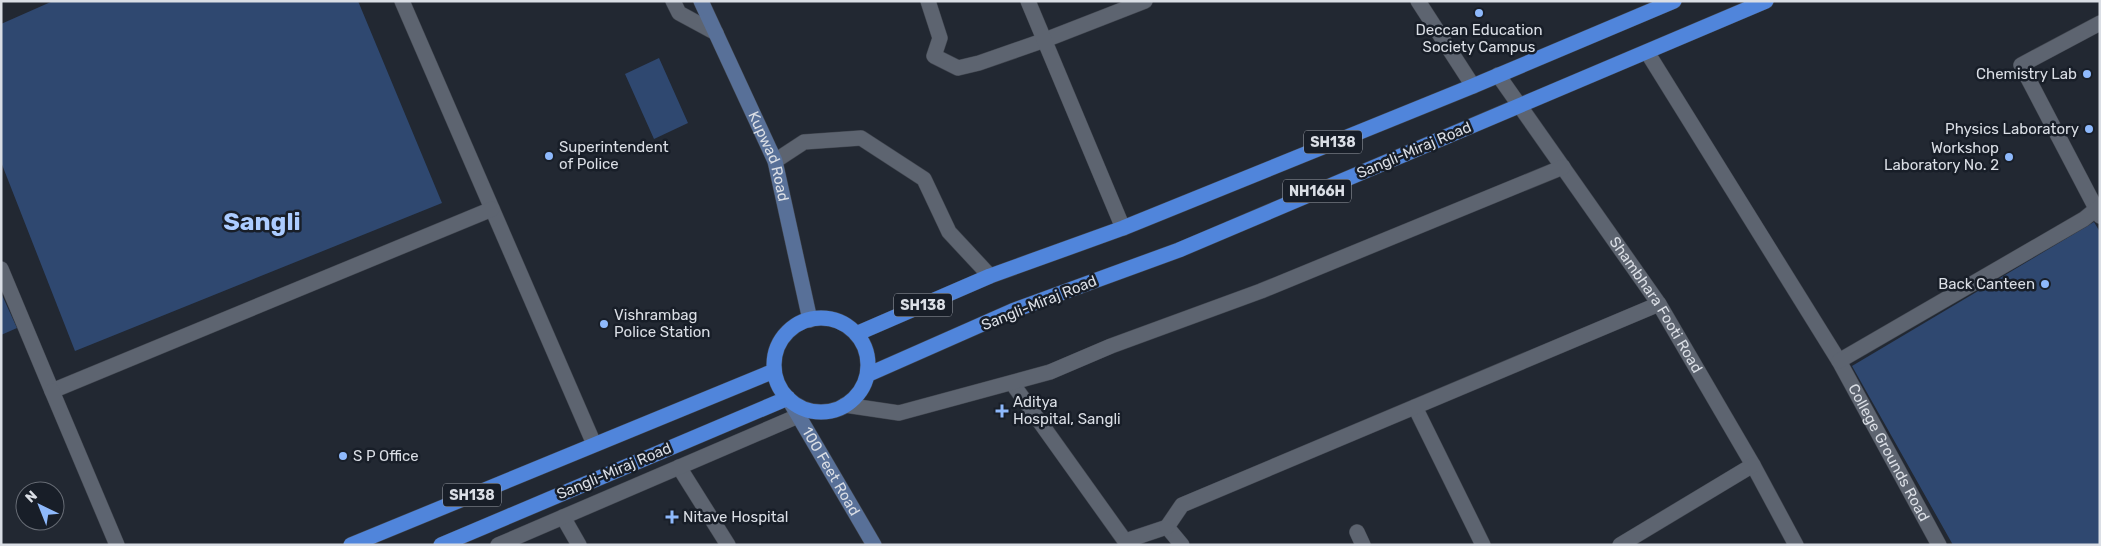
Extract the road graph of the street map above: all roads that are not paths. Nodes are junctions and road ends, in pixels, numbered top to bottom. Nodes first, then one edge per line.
1 (402, 1) edge
2 (673, 1) edge
3 (701, 1) edge
4 (708, 1) edge
5 (928, 1) edge
6 (1028, 1) edge
7 (1145, 1) edge
8 (1418, 1) edge
9 (1674, 1) edge
10 (1766, 1) edge
11 (2100, 23) edge
12 (716, 33) junction
13 (1045, 40) junction
14 (1647, 52) junction
15 (1498, 75) junction
16 (1473, 86) junction
17 (1519, 106) junction
18 (775, 162) junction
19 (1563, 167) junction
20 (492, 209) junction
21 (2098, 210) edge
22 (1124, 228) junction
23 (1, 269) edge
24 (990, 276) junction
25 (1659, 304) junction
26 (810, 320) junction
27 (856, 334) junction
28 (1839, 361) junction
29 (774, 371) junction
30 (866, 375) junction
31 (1012, 383) junction
32 (52, 391) junction
33 (788, 398) junction
34 (845, 405) junction
35 (1415, 407) junction
36 (798, 416) junction
37 (594, 444) junction
38 (1753, 465) junction
39 (679, 467) junction
40 (563, 517) junction
41 (1167, 526) junction
42 (1123, 543) edge
43 (116, 545) edge
44 (351, 545) edge
45 (441, 545) edge
46 (498, 545) edge
47 (580, 545) edge
48 (728, 545) edge
49 (874, 545) edge
50 (1182, 545) edge
51 (1484, 545) edge
52 (1620, 545) edge
53 (1796, 545) edge
54 (1939, 545) edge

1 - 20 street
2 - 12 street
3 - 12 main road, Kupwad Road
4 - 12 street
5 - 13 street
6 - 13 street
7 - 13 street
8 - 16 street
9 - 15 highway, SH138
10 - 14 highway, Sangli-Miraj Road / NH166H
11 - 21 street
12 - 18 main road, Kupwad Road
13 - 22 street
14 - 17 highway, Sangli-Miraj Road / NH166H
14 - 28 street, College Grounds Road
15 - 16 highway, SH138
15 - 17 street, Shambhara Footi Road
16 - 22 highway, SH138
17 - 19 street, Shambhara Footi Road
17 - 30 highway, Sangli-Miraj Road / NH166H
18 - 24 street
18 - 26 main road, Kupwad Road
19 - 25 street, Shambhara Footi Road
19 - 31 street
20 - 32 street
20 - 37 street
21 - 28 street
22 - 24 highway, SH138
23 - 32 street
24 - 27 highway, SH138
25 - 35 street
25 - 38 street, Shambhara Footi Road
26 - 27 highway
26 - 29 highway
27 - 30 highway
28 - 54 street, College Grounds Road
29 - 33 highway
29 - 37 highway
30 - 34 highway
31 - 34 street
31 - 42 street
32 - 43 street
33 - 34 highway
33 - 36 main road, 100 Feet Road
33 - 45 highway, Sangli-Miraj Road
35 - 41 street
35 - 51 street
36 - 39 street
36 - 49 main road, 100 Feet Road
37 - 44 highway, SH138
38 - 52 street
38 - 53 street, Shambhara Footi Road
39 - 40 street
39 - 48 street
40 - 46 street
40 - 47 street
41 - 42 street
41 - 50 street

